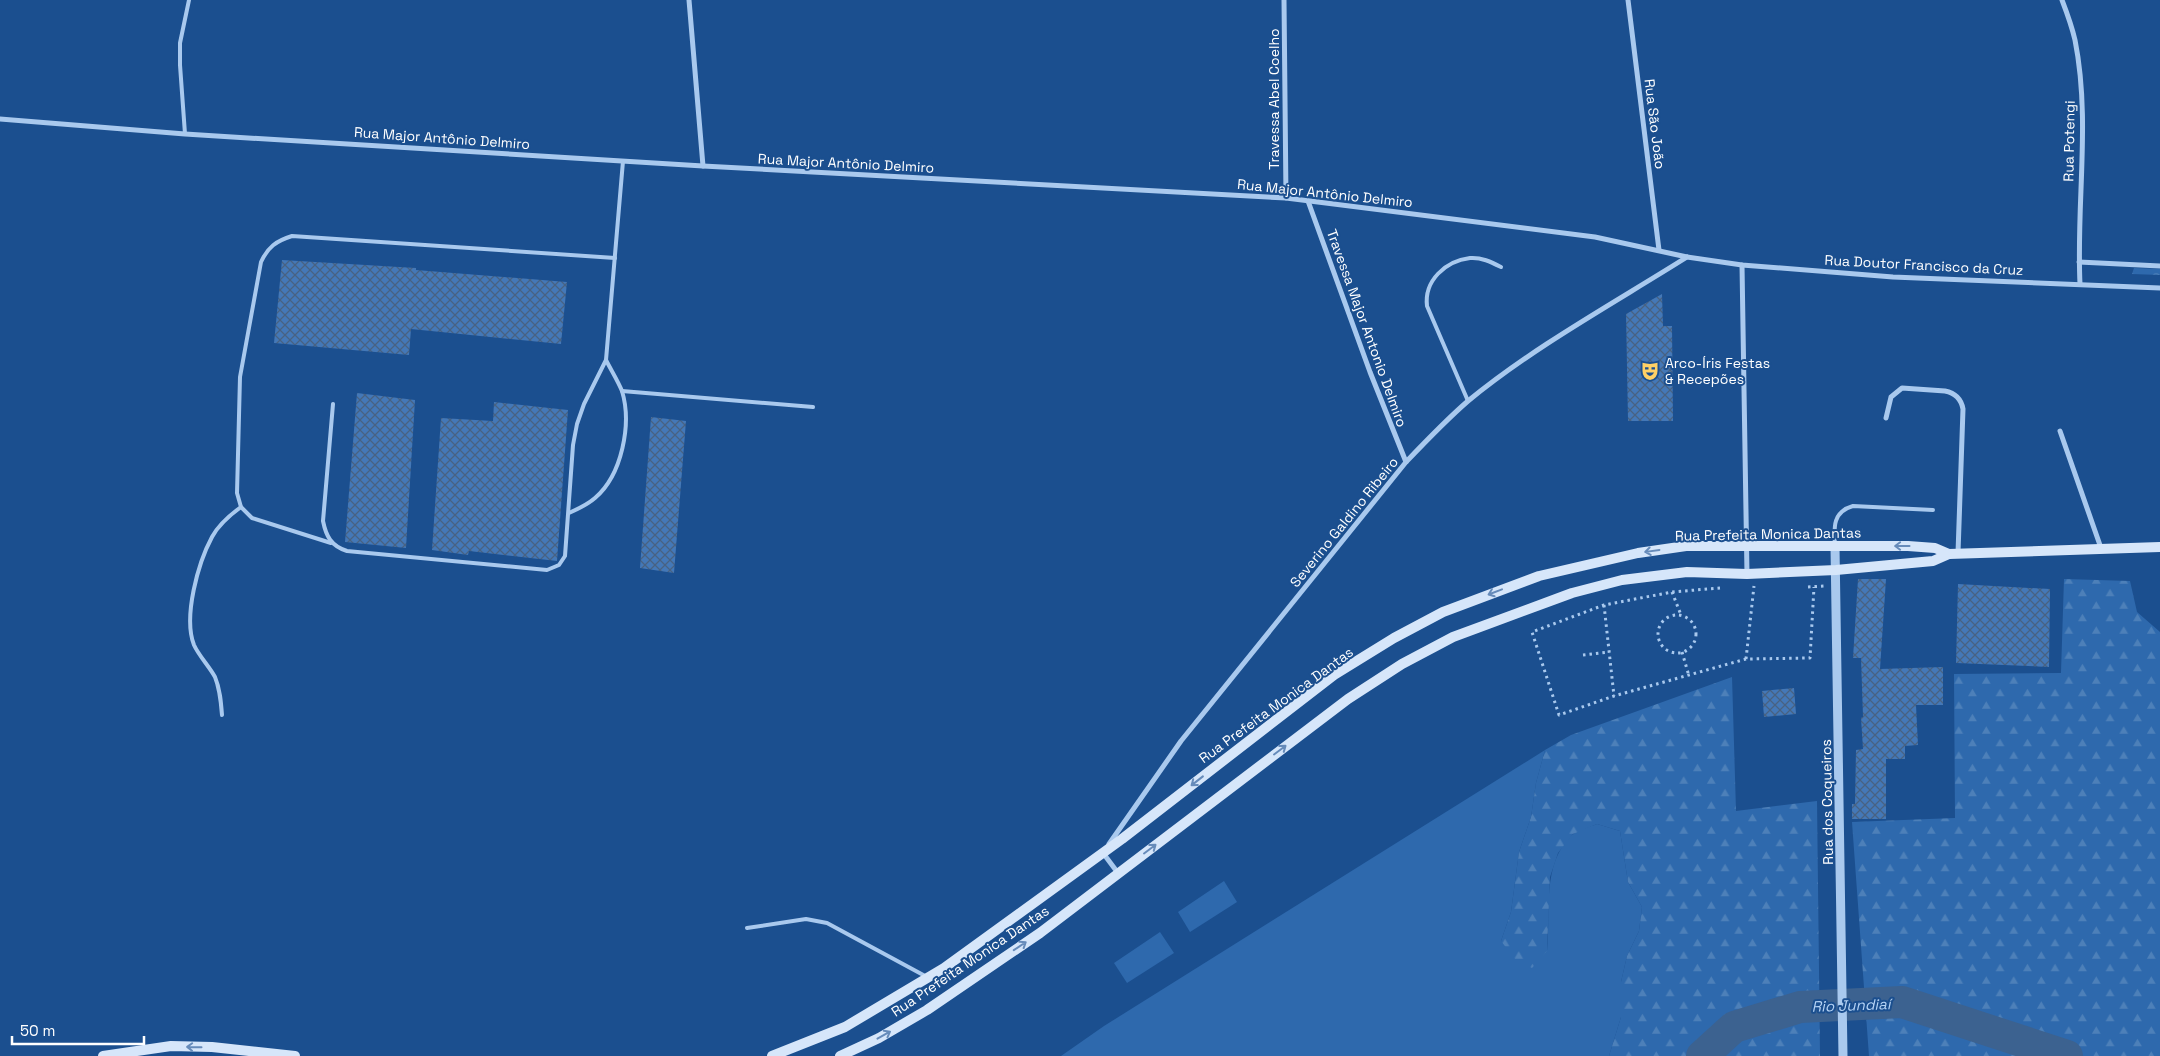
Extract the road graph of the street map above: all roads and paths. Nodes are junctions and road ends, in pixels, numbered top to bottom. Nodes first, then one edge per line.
1 (189, 0) edge
2 (689, 0) edge
3 (1284, 0) edge
4 (1628, 0) edge
5 (2062, 0) edge
6 (0, 119) edge
7 (185, 134) junction
8 (623, 161) junction
9 (702, 166) junction
10 (1286, 198) junction
11 (1308, 201) junction
12 (1659, 250) junction
13 (1687, 257) junction
14 (615, 258) junction
15 (2079, 262) junction
16 (1742, 265) junction
17 (1501, 266) dead end
18 (2160, 266) edge
19 (2080, 284) junction
20 (2160, 288) edge
21 (606, 360) junction
22 (622, 391) junction
23 (1468, 402) junction
24 (333, 404) dead end
25 (813, 407) dead end
26 (1886, 418) dead end
27 (2060, 431) dead end
28 (1406, 462) junction
29 (241, 507) junction
30 (1933, 510) dead end
31 (568, 513) junction
32 (332, 544) junction
33 (1835, 547) junction
34 (2160, 547) edge
35 (1747, 548) junction
36 (2101, 548) junction
37 (1954, 553) junction
38 (1836, 570) junction
39 (1747, 574) junction
40 (1745, 586) dead end
41 (1754, 586) junction
42 (1762, 586) dead end
43 (1806, 587) dead end
44 (1728, 588) dead end
45 (1672, 592) junction
46 (1604, 606) junction
47 (1681, 615) junction
48 (1610, 652) junction
49 (1682, 652) junction
50 (1583, 655) dead end
51 (1746, 658) junction
52 (1689, 676) junction
53 (1614, 696) junction
54 (222, 715) dead end
55 (1102, 853) junction
56 (1118, 873) junction
57 (747, 928) dead end
58 (929, 978) junction
59 (103, 1056) edge
60 (295, 1056) edge
61 (772, 1056) edge
62 (840, 1056) edge
63 (1843, 1056) edge

1 - 7 lane
2 - 9 street
3 - 10 street, Travessa Abel Coelho
4 - 12 street, Rua São João
5 - 15 street, Rua Potengi
6 - 7 street, Rua Major Antônio Delmiro
7 - 8 street, Rua Major Antônio Delmiro
8 - 9 street, Rua Major Antônio Delmiro
8 - 14 lane
9 - 10 street, Rua Major Antônio Delmiro
10 - 11 street, Rua Major Antônio Delmiro
11 - 12 street, Rua Major Antônio Delmiro
11 - 28 street, Travessa Major Antonio Delmiro
12 - 13 street, Rua Major Antônio Delmiro
13 - 16 street, Rua Doutor Francisco da Cruz
13 - 23 street, Severino Galdino Ribeiro
14 - 21 lane
14 - 29 lane
15 - 18 street
15 - 19 street, Rua Potengi
16 - 19 street, Rua Doutor Francisco da Cruz
16 - 35 street
17 - 23 lane
19 - 20 street, Rua Doutor Francisco da Cruz
21 - 22 lane
21 - 31 lane
22 - 25 lane
22 - 31 lane
23 - 28 street, Severino Galdino Ribeiro
24 - 32 lane
26 - 37 street
27 - 36 street
28 - 55 street, Severino Galdino Ribeiro
29 - 32 lane
29 - 54 lane
30 - 33 lane
31 - 32 lane
33 - 35 main road, Rua Prefeita Monica Dantas
37 -> 33 main road, Rua Prefeita Monica Dantas
33 - 38 street, Rua dos Coqueiros
34 - 36 main road, Rua Prefeita Monica Dantas
35 - 39 street
35 -> 55 main road, Rua Prefeita Monica Dantas
36 - 37 main road, Rua Prefeita Monica Dantas
37 - 38 main road, Rua Prefeita Monica Dantas
38 - 39 main road, Rua Prefeita Monica Dantas
38 - 63 street, Rua dos Coqueiros
56 -> 39 main road, Rua Prefeita Monica Dantas
40 - 41 path
41 - 42 path
41 - 51 path
43 - 51 path
44 - 45 path
45 - 46 path
45 - 47 path
46 - 48 path
46 - 53 path
47 - 49 path
47 - 49 path
48 - 50 path
48 - 53 path
49 - 52 path
51 - 52 path
52 - 53 path
55 - 56 street
55 - 58 main road, Rua Prefeita Monica Dantas
62 -> 56 main road, Rua Prefeita Monica Dantas
57 - 58 lane
58 - 61 main road, Rua Prefeita Monica Dantas
60 -> 59 main road

